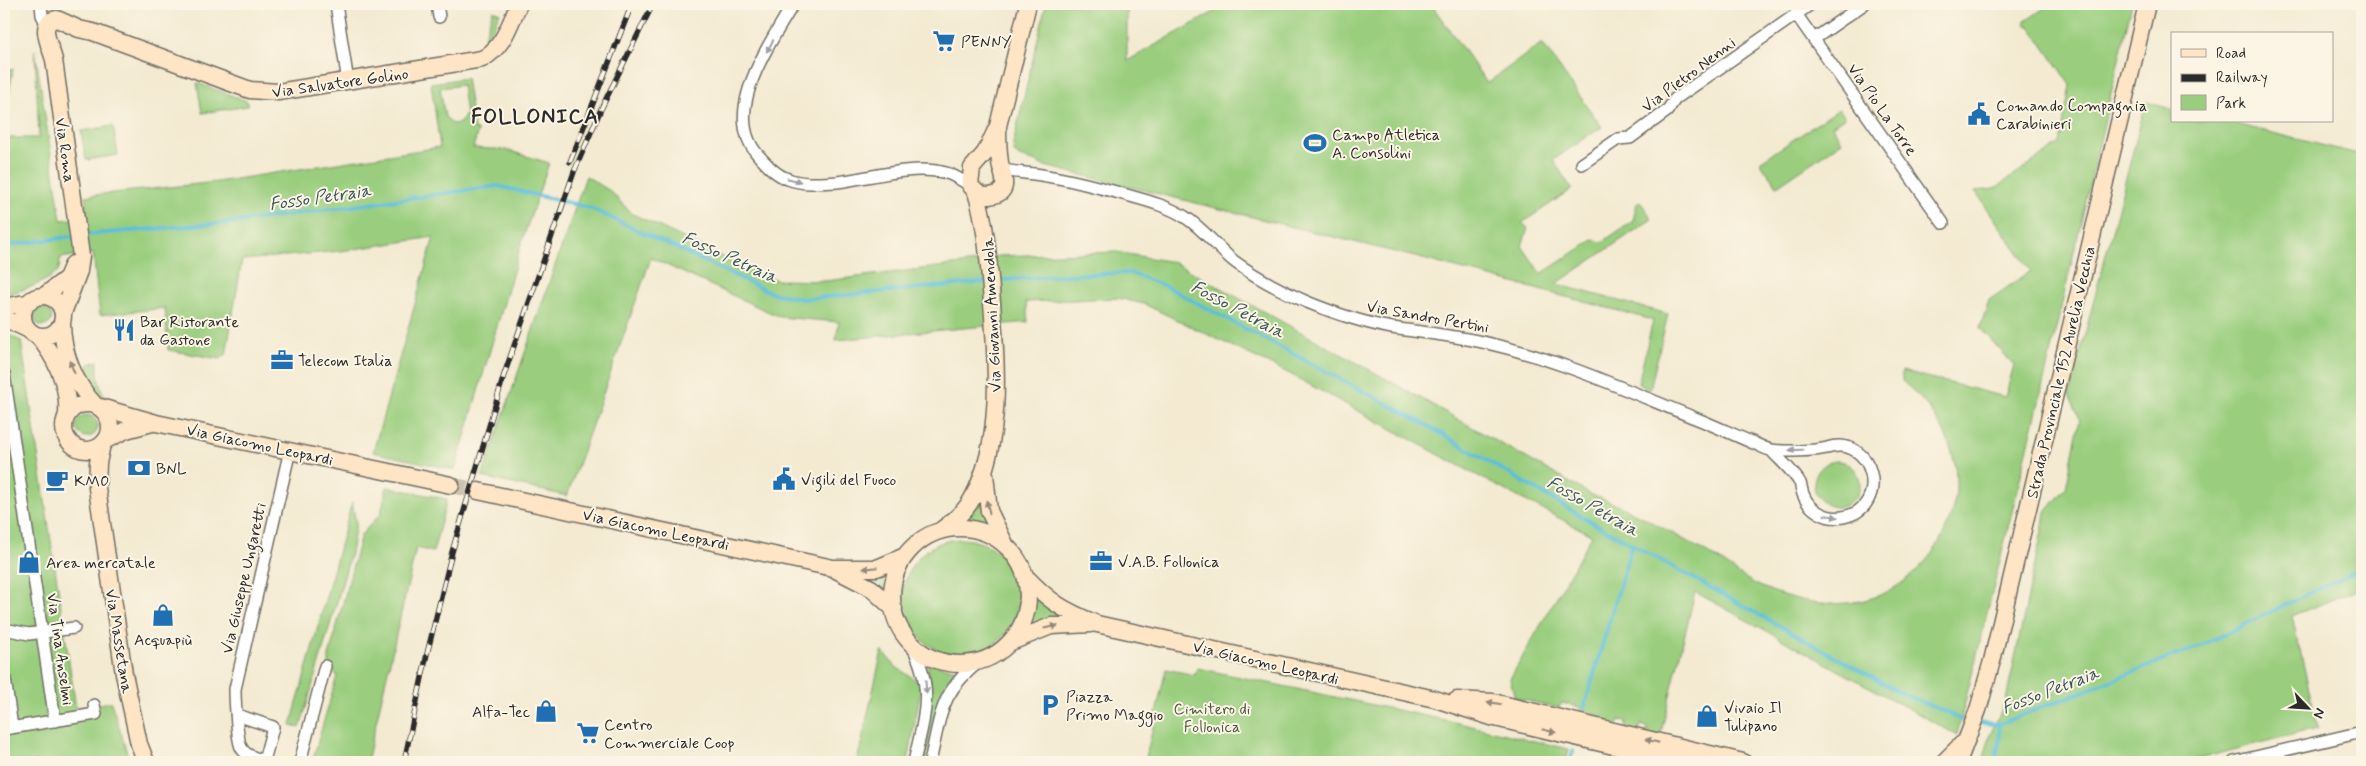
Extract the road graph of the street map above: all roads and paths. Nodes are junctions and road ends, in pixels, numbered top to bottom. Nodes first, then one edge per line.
1 (42, 4) edge
2 (336, 4) edge
3 (437, 4) edge
4 (519, 4) edge
5 (793, 4) edge
6 (1028, 4) edge
7 (1811, 4) edge
8 (1864, 4) edge
9 (2147, 4) edge
10 (1796, 14) junction
11 (439, 17) dead end
12 (61, 30) junction
13 (1814, 39) junction
14 (348, 82) junction
15 (998, 126) junction
16 (980, 162) junction
17 (1582, 164) dead end
18 (1002, 168) junction
19 (1036, 174) junction
20 (973, 189) junction
21 (998, 192) junction
22 (1943, 223) dead end
23 (985, 225) junction
24 (78, 252) junction
25 (37, 299) junction
26 (4, 307) edge
27 (4, 318) edge
28 (62, 318) junction
29 (32, 332) junction
30 (4, 374) edge
31 (98, 406) junction
32 (68, 413) junction
33 (156, 422) junction
34 (104, 442) junction
35 (77, 448) junction
36 (290, 450) junction
37 (1771, 450) junction
38 (985, 464) junction
39 (451, 485) tunnel mouth
40 (97, 488) junction
41 (478, 491) tunnel mouth
42 (940, 531) junction
43 (1006, 546) junction
44 (905, 556) junction
45 (833, 568) junction
46 (1025, 576) junction
47 (894, 608) junction
48 (1097, 624) junction
49 (74, 628) dead end
50 (4, 629) edge
51 (42, 633) junction
52 (910, 642) junction
53 (1007, 644) junction
54 (983, 659) junction
55 (325, 666) dead end
56 (4, 672) edge
57 (1435, 699) junction
58 (94, 705) dead end
59 (237, 715) dead end
60 (55, 721) junction
61 (8, 728) edge
62 (2362, 732) edge
63 (1966, 738) junction
64 (146, 762) edge
65 (300, 762) edge
66 (914, 762) edge
67 (930, 762) edge
68 (1680, 762) edge
69 (1742, 762) edge
70 (1944, 762) edge
71 (1958, 762) edge
72 (2234, 762) edge

1 - 12 street
2 - 14 street
3 - 11 street
4 - 14 main road, Via Salvatore Golino
5 -> 20 street
6 - 15 main road, Via Giovanni Amendola
7 - 10 street, Via Pietro Nenni
8 - 13 street
9 - 63 main road, Strada Provinciale 152 Aurelia Vecchia
10 - 13 street, Via Pio La Torre
10 - 17 street, Via Pietro Nenni
12 - 14 main road, Via Salvatore Golino
12 - 24 main road, Via Roma
13 - 22 street, Via Pio La Torre
15 - 16 main road, Via Giovanni Amendola
15 - 18 main road, Via Giovanni Amendola
16 - 18 main road
16 - 20 main road, Via Giovanni Amendola
18 - 19 street, Via Sandro Pertini
18 - 21 main road, Via Giovanni Amendola
19 - 21 street
19 - 37 street, Via Sandro Pertini
20 - 21 main road
20 - 23 main road, Via Giovanni Amendola
21 - 23 main road, Via Giovanni Amendola
23 - 38 main road, Via Giovanni Amendola
24 - 25 main road
24 - 28 main road, Via Roma
25 - 26 main road
25 - 28 main road
25 - 29 main road
27 - 29 main road
28 - 29 main road
31 -> 28 main road
29 - 32 main road
30 - 51 street, Via Tina Anselmi
31 - 32 main road
31 - 33 main road, Via Giacomo Leopardi
31 - 34 main road
32 - 35 main road
33 - 34 main road, Via Giacomo Leopardi
33 - 36 main road, Via Giacomo Leopardi
34 - 35 main road
34 - 40 main road, Via Massetana
35 - 40 main road, Via Massetana
36 - 39 main road, Via Giacomo Leopardi
36 - 59 street, Via Giuseppe Ungaretti
37 -> 37 street, Via Sandro Pertini
38 - 42 main road, Via Giovanni Amendola
43 -> 38 main road, Via Giovanni Amendola
40 - 64 main road, Via Massetana
41 - 45 main road, Via Giacomo Leopardi
42 - 43 main road, Via Giacomo Leopardi
42 - 44 main road, Via Giacomo Leopardi
43 - 46 main road, Via Giacomo Leopardi
44 -> 45 main road, Via Giacomo Leopardi
44 - 47 main road, Via Giacomo Leopardi
45 - 47 main road, Via Giacomo Leopardi
46 - 48 main road, Via Giacomo Leopardi
46 - 53 main road, Via Giacomo Leopardi
47 - 52 main road, Via Giacomo Leopardi
53 -> 48 main road, Via Giacomo Leopardi
48 - 57 main road, Via Giacomo Leopardi
49 - 51 street
50 - 51 street
51 - 60 street, Via Tina Anselmi
52 - 54 main road, Via Giacomo Leopardi
52 -> 66 street
53 - 54 main road, Via Giacomo Leopardi
54 - 67 street
55 - 65 street
56 - 61 street
57 -> 68 main road, Via Giacomo Leopardi
69 -> 57 main road, Via Giacomo Leopardi
58 - 60 street
60 - 61 street
62 - 72 street
63 - 70 main road, Strada Provinciale 152 Aurelia Vecchia
63 - 71 main road, Strada Provinciale 152 Aurelia Vecchia

